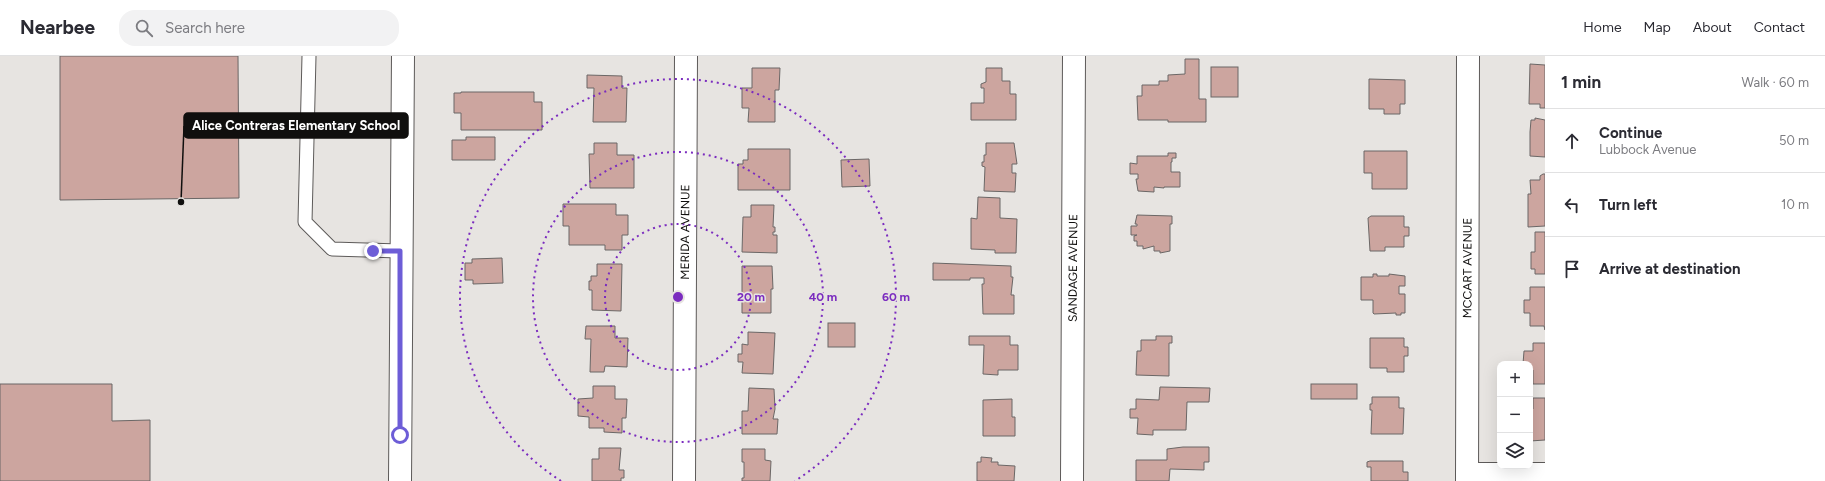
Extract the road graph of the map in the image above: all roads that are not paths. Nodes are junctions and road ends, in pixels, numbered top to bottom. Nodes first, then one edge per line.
1 (308, 56) edge
2 (403, 56) edge
3 (686, 56) edge
4 (1074, 56) edge
5 (1468, 56) edge
6 (400, 251) junction
7 (1545, 474) edge
8 (1467, 478) edge
9 (400, 481) edge
10 (684, 481) edge
11 (1072, 481) edge

1 - 6 lane
2 - 6 street
3 - 10 street, MERIDA AVENUE
4 - 11 street, SANDAGE AVENUE
5 - 8 street, MCCART AVENUE
6 - 9 street
7 - 8 street

